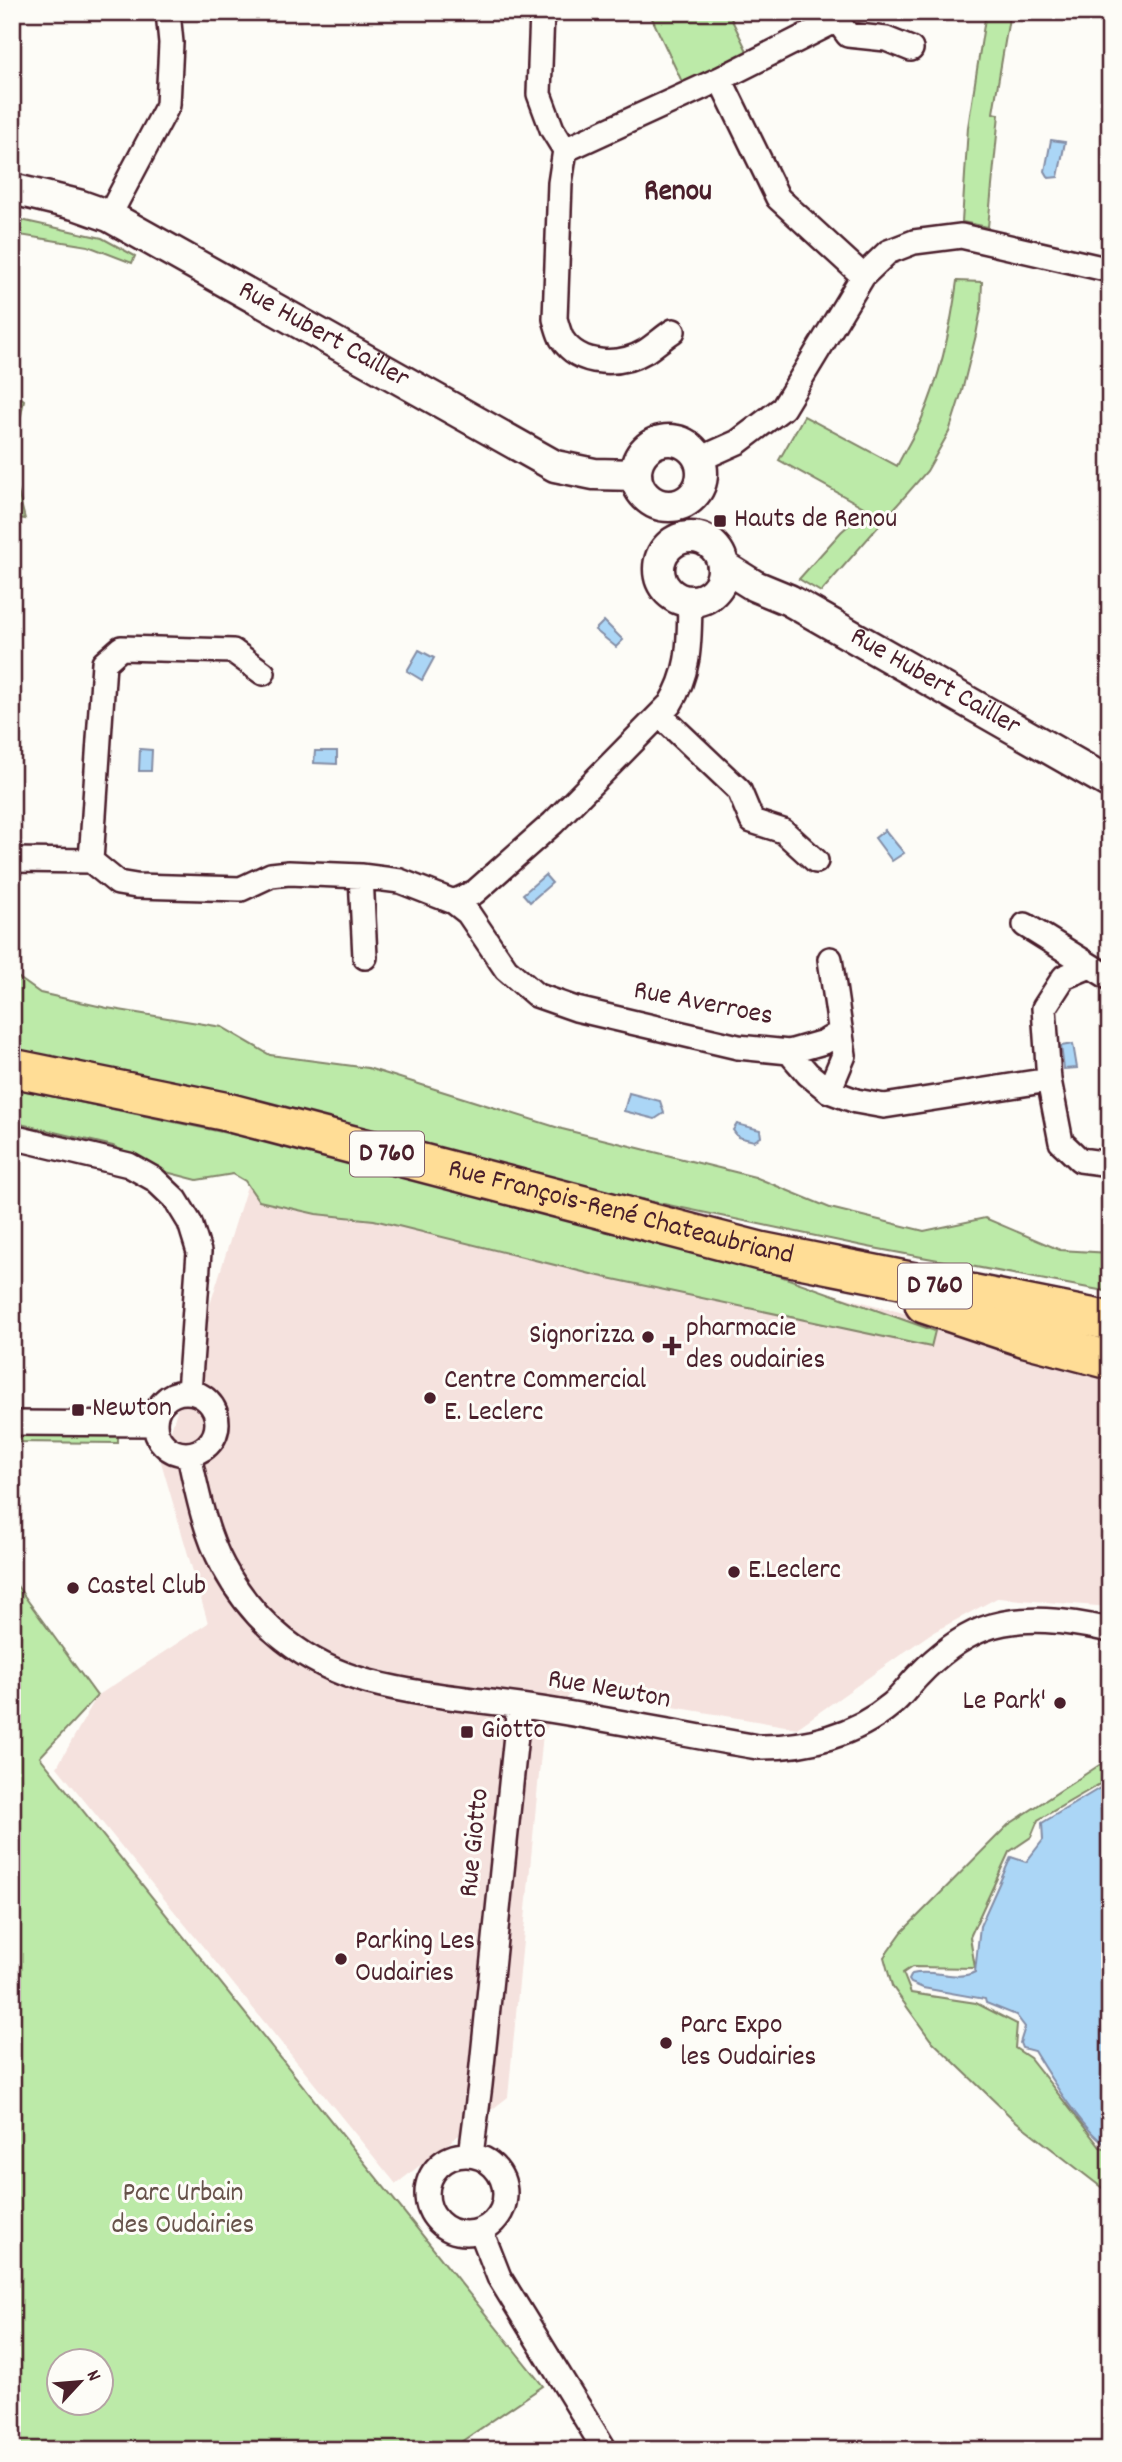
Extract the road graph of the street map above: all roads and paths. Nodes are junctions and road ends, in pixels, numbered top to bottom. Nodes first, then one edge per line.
1 (168, 12) edge
2 (542, 12) edge
3 (839, 16) edge
4 (911, 49) dead end
5 (720, 79) junction
6 (565, 150) junction
7 (12, 189) edge
8 (109, 216) junction
9 (1110, 270) edge
10 (863, 276) junction
11 (673, 331) dead end
12 (700, 459) junction
13 (636, 475) junction
14 (693, 497) junction
15 (651, 501) junction
16 (705, 540) junction
17 (666, 548) junction
18 (710, 586) junction
19 (263, 673) dead end
20 (660, 715) junction
21 (1110, 783) edge
22 (12, 860) edge
23 (91, 861) junction
24 (816, 861) dead end
25 (361, 876) junction
26 (454, 902) junction
27 (1025, 925) dead end
28 (365, 957) dead end
29 (830, 959) dead end
30 (1088, 967) junction
31 (1110, 978) edge
32 (841, 1032) junction
33 (789, 1052) junction
34 (12, 1068) edge
35 (1049, 1080) junction
36 (829, 1091) junction
37 (12, 1137) edge
38 (1110, 1164) edge
39 (760, 1251) junction
40 (1110, 1321) edge
41 (1110, 1360) edge
42 (190, 1392) junction
43 (12, 1423) edge
44 (154, 1423) junction
45 (189, 1455) junction
46 (1110, 1630) edge
47 (519, 1706) junction
48 (471, 2155) junction
49 (481, 2231) junction
50 (605, 2450) edge

1 - 8 street
2 - 6 street
3 - 4 street
3 - 5 street
5 - 6 street
5 - 10 street
6 - 11 street
7 - 8 street, Rue Hubert Cailler
8 - 13 street, Rue Hubert Cailler
9 - 10 street
10 - 12 street
12 - 13 street
12 - 14 street
13 - 15 street
14 - 15 street
14 - 16 street
15 - 17 street
16 - 17 street
16 - 18 street
17 - 18 street
18 - 20 street
18 - 21 street, Rue Hubert Cailler
19 - 23 street
20 - 24 street
20 - 26 street
22 - 23 street
23 - 25 street
25 - 26 street
25 - 28 street
26 - 33 street, Rue Averroes
27 - 30 street
29 - 32 street
30 - 31 street
30 - 35 street
32 - 33 street
32 - 36 street
33 - 36 street, Rue Averroes
34 - 39 main road, Rue François-René Chateaubriand / D 760
35 - 36 street, Rue Averroes
35 - 38 street
37 - 42 street
39 - 40 main road, Rue François-René Chateaubriand / D 760
39 - 41 main road
42 - 44 street
42 - 45 street
43 - 44 street
44 - 45 street
45 - 47 street, Rue Newton
46 - 47 street, Rue Newton
47 - 48 street, Rue Giotto
48 - 49 street
48 - 49 street
49 - 50 street

